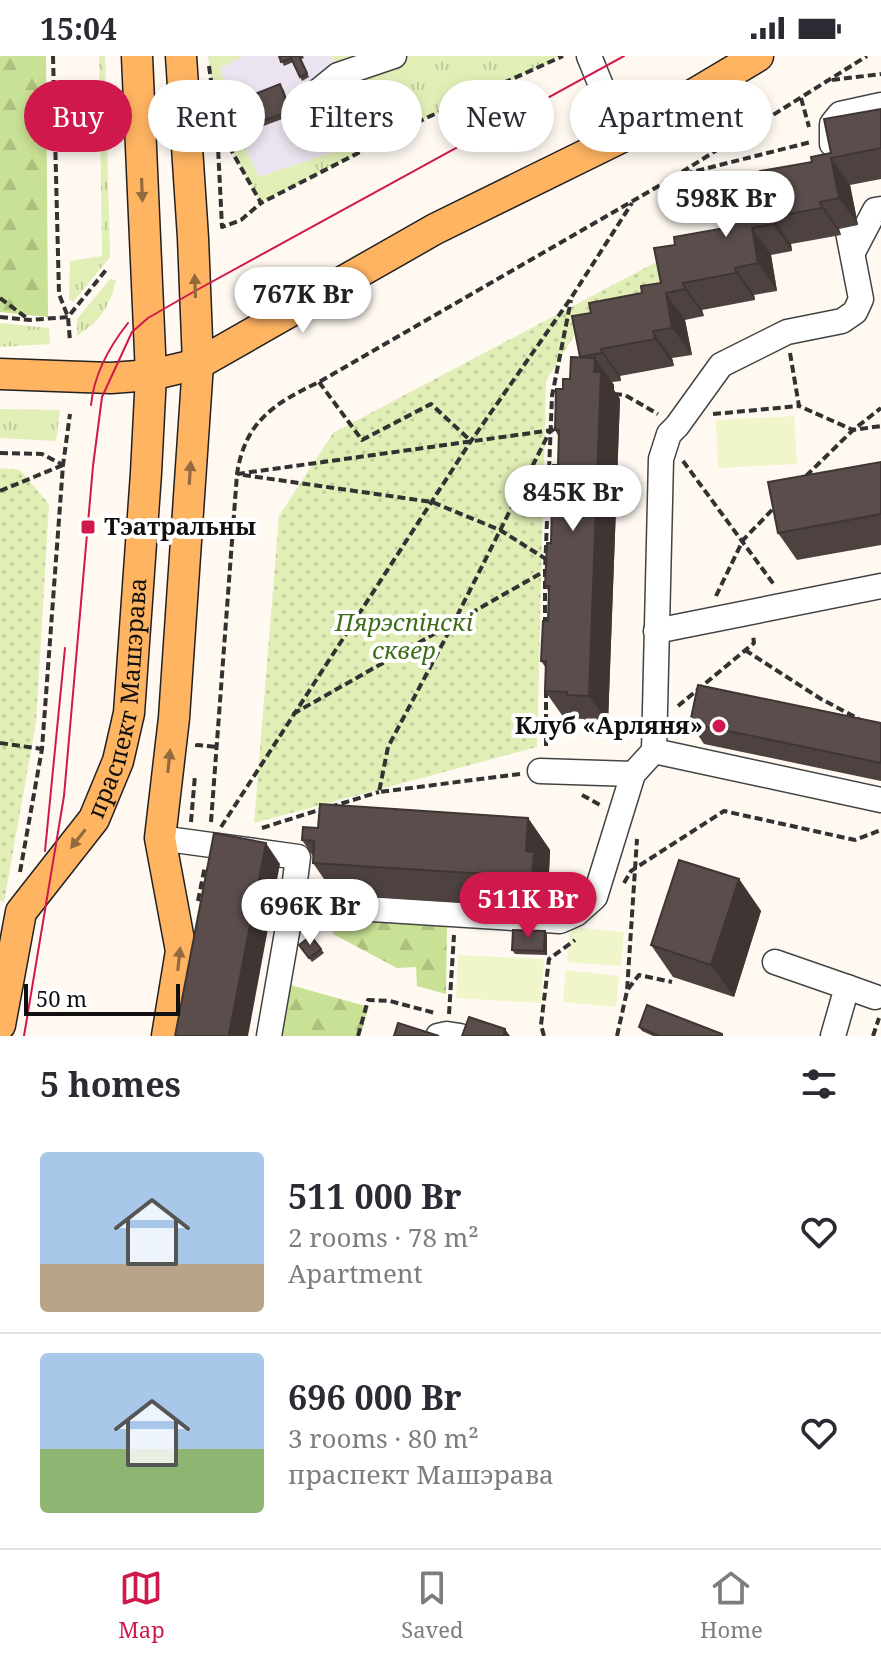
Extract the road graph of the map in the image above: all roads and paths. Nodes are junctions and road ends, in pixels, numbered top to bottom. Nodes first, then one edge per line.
1 (53, 56) edge
2 (137, 56) edge
3 (181, 56) edge
4 (208, 56) edge
5 (394, 56) edge
6 (563, 56) edge
7 (589, 56) edge
8 (758, 56) edge
9 (867, 56) edge
10 (881, 74) edge
11 (211, 80) edge
12 (332, 80) edge
13 (599, 80) edge
14 (718, 80) edge
15 (830, 80) junction
16 (801, 98) junction
17 (881, 105) edge
18 (809, 127) dead end
19 (813, 141) dead end
20 (218, 152) edge
21 (232, 152) edge
22 (592, 152) edge
23 (836, 167) edge
24 (676, 176) junction
25 (633, 201) junction
26 (261, 203) junction
27 (881, 209) edge
28 (847, 227) dead end
29 (853, 252) junction
30 (106, 270) dead end
31 (0, 298) edge
32 (571, 298) junction
33 (0, 317) edge
34 (68, 317) junction
35 (30, 320) junction
36 (787, 332) junction
37 (70, 341) dead end
38 (198, 364) junction
39 (0, 374) edge
40 (151, 375) junction
41 (319, 382) junction
42 (614, 394) dead end
43 (564, 395) edge
44 (552, 396) junction
45 (799, 406) junction
46 (881, 408) edge
47 (70, 414) dead end
48 (881, 426) edge
49 (551, 429) junction
50 (563, 429) edge
51 (853, 430) junction
52 (672, 433) junction
53 (471, 441) junction
54 (0, 453) edge
55 (63, 465) junction
56 (237, 474) junction
57 (806, 476) edge
58 (0, 491) edge
59 (432, 502) junction
60 (774, 508) edge
61 (500, 530) junction
62 (743, 540) junction
63 (546, 559) junction
64 (545, 571) junction
65 (881, 586) edge
66 (788, 604) junction
67 (704, 621) junction
68 (454, 622) junction
69 (545, 630) edge
70 (656, 631) junction
71 (745, 650) dead end
72 (546, 689) edge
73 (292, 715) junction
74 (859, 719) edge
75 (0, 743) edge
76 (217, 747) junction
77 (42, 749) junction
78 (654, 751) junction
79 (196, 759) dead end
80 (540, 771) junction
81 (195, 773) dead end
82 (633, 774) junction
83 (379, 792) junction
84 (581, 794) dead end
85 (881, 800) edge
86 (621, 817) junction
87 (881, 830) edge
88 (252, 831) dead end
89 (187, 841) junction
90 (636, 868) junction
91 (17, 883) dead end
92 (623, 884) dead end
93 (292, 904) junction
94 (196, 913) edge
95 (455, 914) junction
96 (586, 931) dead end
97 (775, 962) dead end
98 (672, 982) edge
99 (847, 987) junction
100 (627, 991) junction
101 (878, 1004) edge
102 (0, 1025) edge
103 (445, 1025) edge
104 (167, 1036) edge
105 (269, 1036) edge
106 (358, 1036) edge
107 (544, 1036) edge
108 (617, 1036) edge
109 (833, 1036) edge
110 (873, 1036) edge

1 - 34 path
2 -> 40 main road, праспект Машэрава
38 -> 3 main road, праспект Машэрава
4 - 11 path
5 - 12 street
6 - 26 path
7 - 13 street
8 - 14 main road
9 - 15 path
10 - 15 path
15 - 16 path
16 - 18 path
16 - 24 path
17 - 23 street
19 - 24 path
20 - 26 path
21 - 26 path
22 - 38 main road
24 - 25 path
25 - 32 path
25 - 41 path
27 - 29 street
28 - 29 street
29 - 36 street
30 - 34 path
31 - 35 path
32 - 44 path
32 - 53 path
33 - 35 path
34 - 35 path
34 - 37 path
36 - 45 path
36 - 52 street
38 - 40 main road
89 -> 38 main road, праспект Машэрава
39 - 40 main road
40 -> 102 main road, праспект Машэрава
41 - 53 path
41 - 56 path
42 - 52 path
43 - 44 path
44 - 49 path
45 - 51 path
45 - 52 path
46 - 51 path
47 - 55 path
48 - 51 path
49 - 50 path
49 - 53 path
49 - 61 path
49 - 63 path
51 - 57 path
52 - 62 path
52 - 70 street
53 - 56 path
53 - 59 path
54 - 55 path
55 - 58 path
55 - 77 path
56 - 59 path
56 - 76 path
59 - 61 path
59 - 73 path
60 - 62 path
61 - 63 path
61 - 68 path
62 - 66 path
62 - 67 path
63 - 64 path
64 - 68 path
64 - 69 path
65 - 66 street
66 - 67 street
67 - 70 street
68 - 73 path
68 - 83 path
70 - 78 street
71 - 74 path
72 - 80 path
73 - 89 path
75 - 77 path
76 - 79 path
76 - 89 path
77 - 91 path
78 - 82 street
78 - 85 street
80 - 82 street
80 - 83 path
81 - 89 path
82 - 86 street
83 - 88 path
84 - 86 path
86 - 90 path
86 - 95 street
87 - 90 path
89 - 93 street
89 - 94 path
104 -> 89 main road, праспект Машэрава
90 - 92 path
90 - 100 path
93 - 95 street
93 - 105 street
95 - 103 path
96 - 107 path
97 - 99 street
98 - 100 path
99 - 101 street
99 - 109 street
100 - 108 path
101 - 110 path
103 - 106 path

